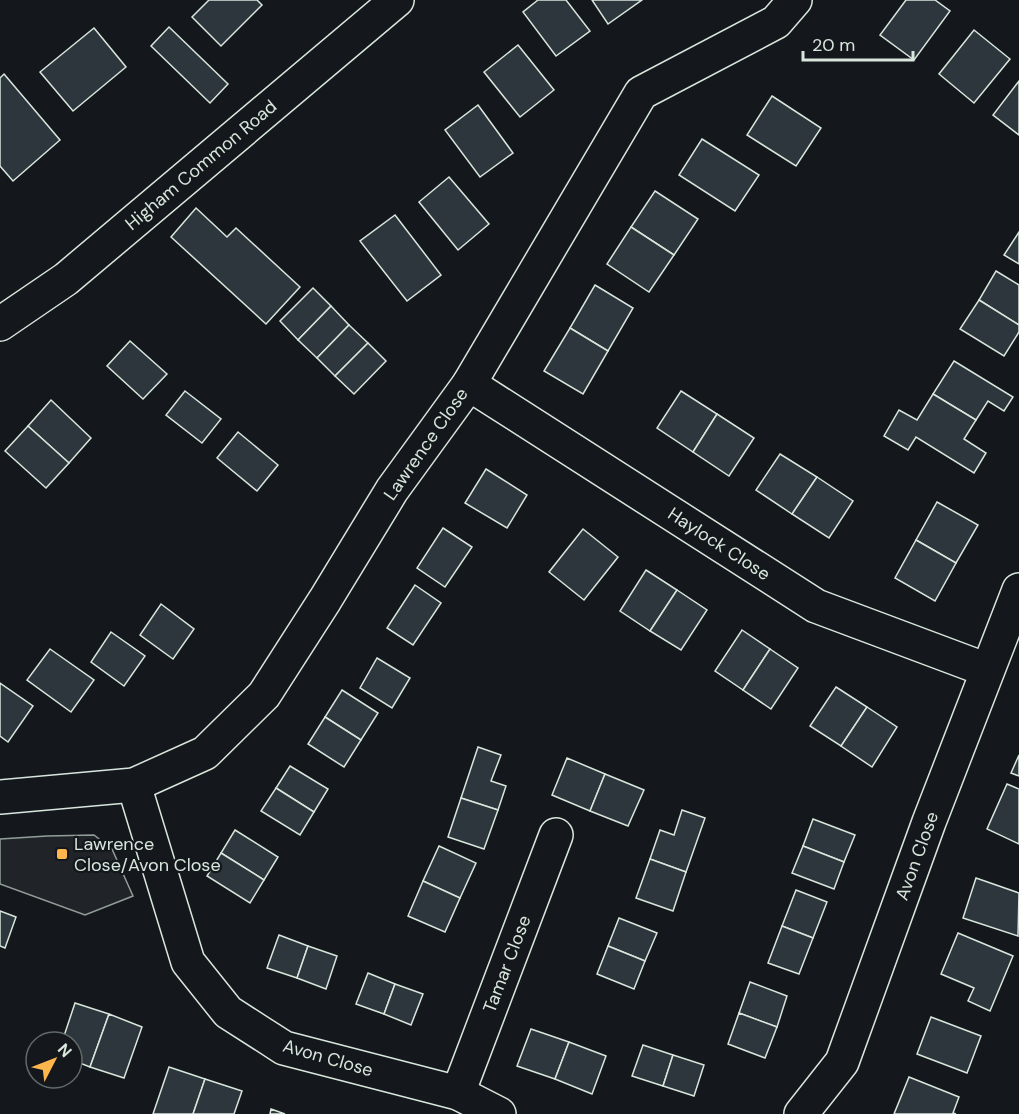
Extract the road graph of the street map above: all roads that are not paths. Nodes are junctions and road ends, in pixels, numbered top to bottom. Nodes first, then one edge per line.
1 (396, 0) edge
2 (795, 0) edge
3 (0, 324) edge
4 (469, 384) junction
5 (1019, 590) edge
6 (987, 670) junction
7 (134, 785) junction
8 (0, 797) edge
9 (556, 835) dead end
10 (458, 1093) junction
11 (499, 1114) edge
12 (801, 1114) edge

1 - 3 street, Higham Common Road
2 - 4 street, Lawrence Close
4 - 6 street, Haylock Close
4 - 7 street, Lawrence Close
5 - 6 street, Avon Close
6 - 12 street, Avon Close
7 - 8 street, Lawrence Close
7 - 10 street, Avon Close
9 - 10 street, Tamar Close
10 - 11 street, Avon Close

